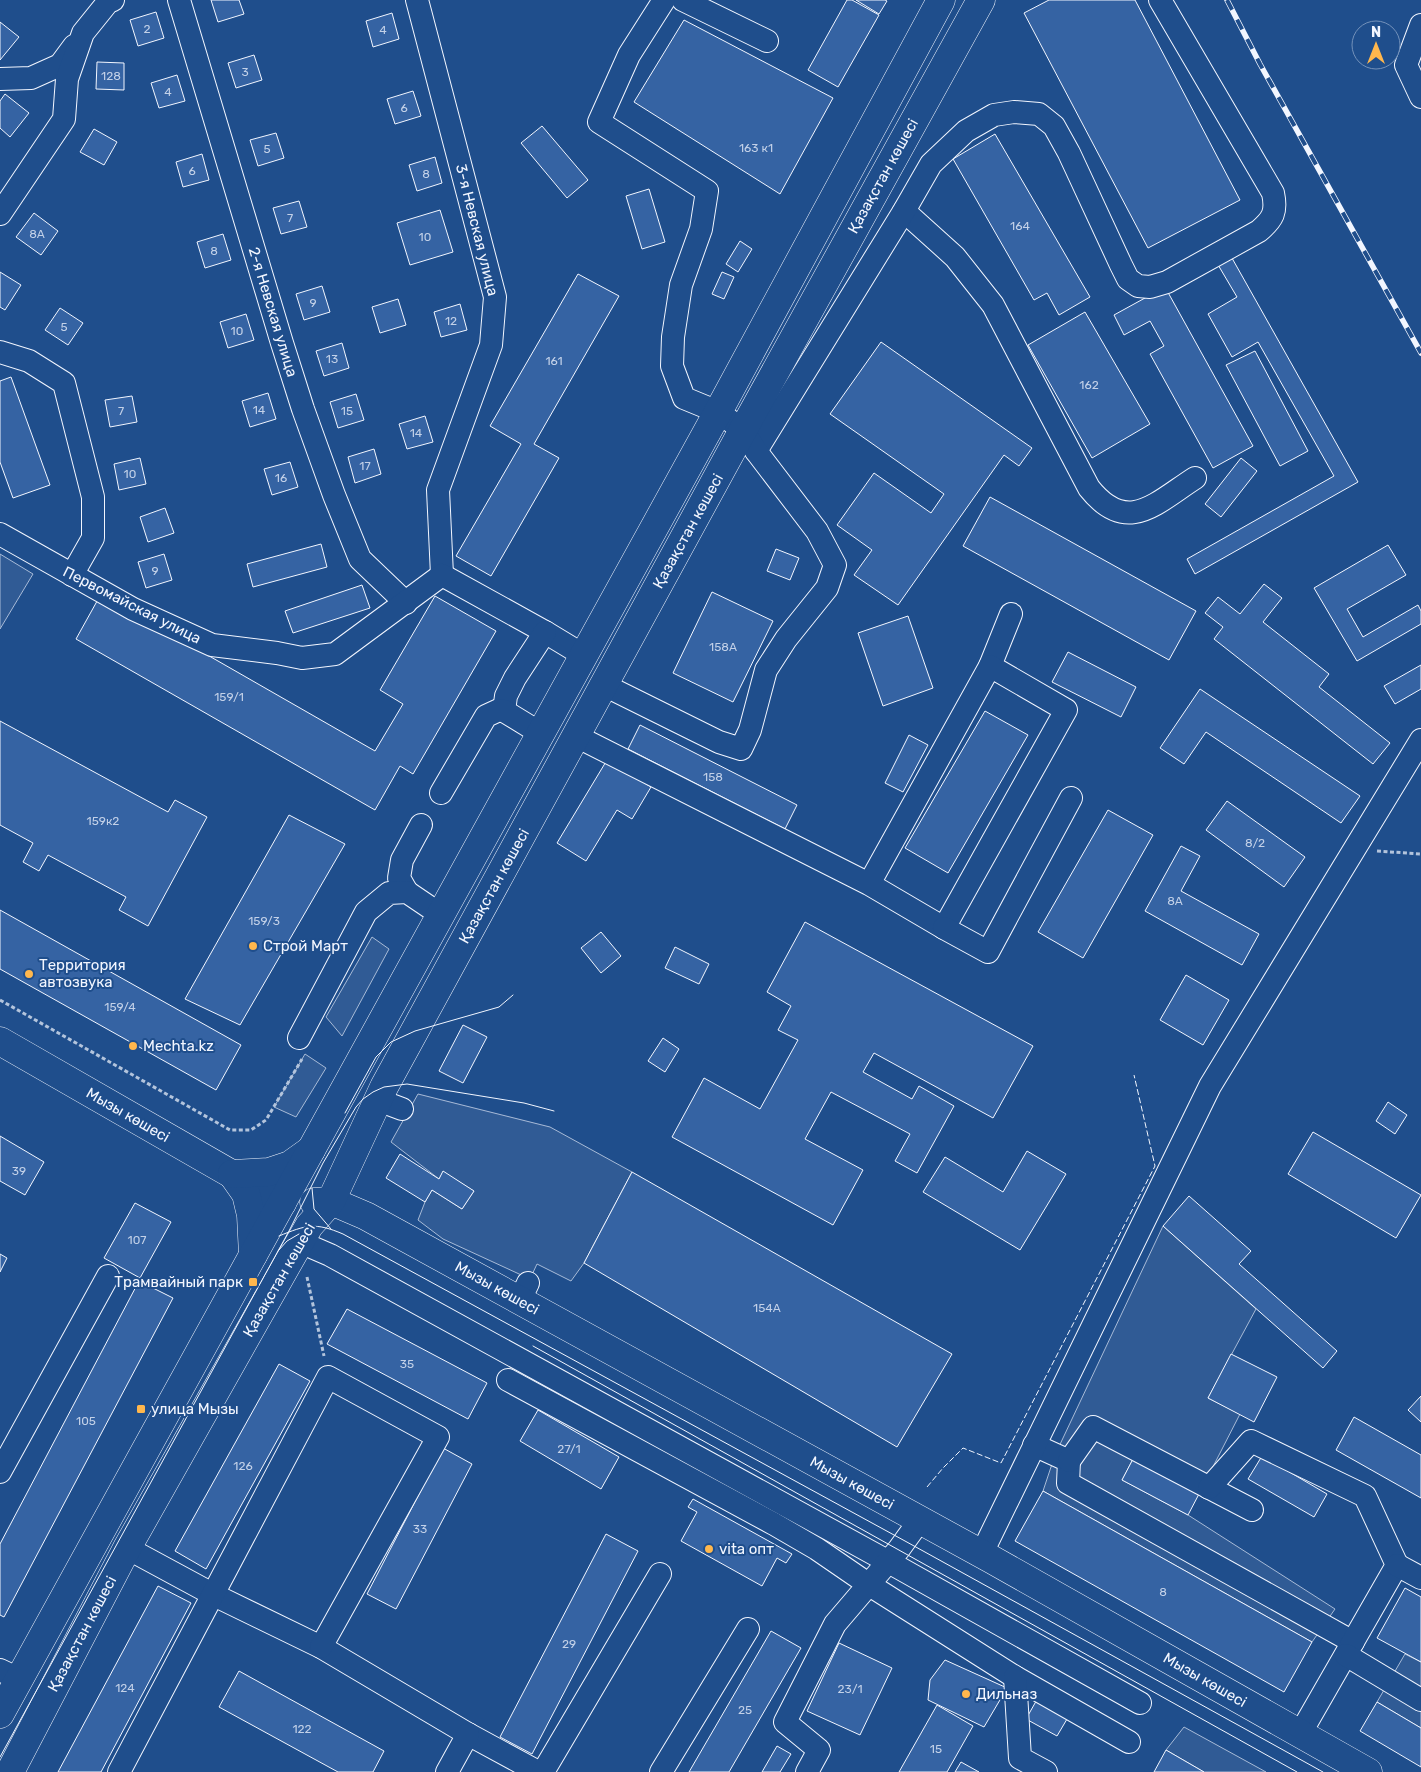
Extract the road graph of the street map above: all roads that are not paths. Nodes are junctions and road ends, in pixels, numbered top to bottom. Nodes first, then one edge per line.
1 (113, 0) edge
2 (178, 0) edge
3 (417, 0) edge
4 (664, 0) edge
5 (683, 0) edge
6 (941, 0) edge
7 (981, 0) edge
8 (1160, 0) edge
9 (1421, 25) edge
10 (83, 33) junction
11 (767, 41) dead end
12 (0, 79) edge
13 (1421, 97) edge
14 (904, 212) junction
15 (0, 214) edge
16 (0, 352) edge
17 (718, 412) junction
18 (749, 441) junction
19 (1195, 478) dead end
20 (0, 534) edge
21 (72, 575) junction
22 (442, 575) junction
23 (406, 603) junction
24 (1011, 614) dead end
25 (546, 632) junction
26 (583, 655) junction
27 (990, 666) junction
28 (604, 685) junction
29 (504, 711) junction
30 (540, 734) junction
31 (576, 736) junction
32 (1421, 740) edge
33 (441, 793) dead end
34 (1071, 798) dead end
35 (421, 825) dead end
36 (869, 884) junction
37 (407, 892) junction
38 (441, 914) junction
39 (944, 928) junction
40 (469, 931) junction
41 (0, 1041) edge
42 (302, 1046) road end
43 (311, 1150) junction
44 (232, 1174) junction
45 (331, 1201) junction
46 (282, 1203) junction
47 (300, 1242) junction
48 (253, 1256) junction
49 (108, 1276) dead end
50 (508, 1380) dead end
51 (1034, 1445) junction
52 (1069, 1461) junction
53 (0, 1472) edge
54 (1209, 1488) junction
55 (1252, 1510) dead end
56 (920, 1520) junction
57 (100, 1532) junction
58 (128, 1548) junction
59 (981, 1555) junction
60 (887, 1562) junction
61 (1397, 1565) junction
62 (660, 1574) dead end
63 (1421, 1578) edge
64 (868, 1584) junction
65 (214, 1595) junction
66 (748, 1629) dead end
67 (321, 1648) junction
68 (1349, 1649) junction
69 (10, 1674) edge
70 (1015, 1677) junction
71 (1421, 1700) edge
72 (1140, 1703) dead end
73 (0, 1714) edge
74 (468, 1734) junction
75 (1300, 1734) junction
76 (1129, 1742) dead end
77 (11, 1771) edge
78 (119, 1772) edge
79 (447, 1772) edge
80 (538, 1772) edge
81 (543, 1772) edge
82 (661, 1772) edge
83 (807, 1772) edge
84 (1046, 1772) edge
85 (1368, 1772) edge

1 - 10 street
2 - 23 street, 2-я Невская улица
3 - 22 street, 3-я Невская улица
4 - 17 street
5 - 11 street
6 - 17 main road, Қазақстан көшесі
7 - 18 main road, Қазақстан көшесі
8 - 14 street
9 - 13 street
10 - 12 street
10 - 15 street
14 - 18 street
14 - 19 street
16 - 21 street
17 - 18 street
17 - 26 main road, Қазақстан көшесі
18 - 28 main road, Қазақстан көшесі
18 - 28 street
20 - 21 street, Первомайская улица
21 - 23 street, Первомайская улица
22 - 23 street, Первомайская улица
22 - 25 street
24 - 27 street
25 - 26 street
25 - 29 street
26 - 28 main road
26 - 30 main road, Қазақстан көшесі
27 - 36 street
27 - 39 street
28 - 31 main road, Қазақстан көшесі
29 - 30 street
29 - 33 street
30 - 38 main road, Қазақстан көшесі
31 - 36 street
31 - 40 main road, Қазақстан көшесі
32 - 51 street
34 - 39 street
35 - 37 street
36 - 39 street
37 - 38 street
37 - 42 street
38 - 40 main road
38 - 43 main road, Қазақстан көшесі
40 - 45 main road, Қазақстан көшесі
41 - 44 main road, Мызы көшесі
43 - 44 main road
43 - 46 main road, Қазақстан көшесі
44 - 46 main road, Мызы көшесі
44 - 48 main road
45 - 46 main road
45 - 47 main road, Қазақстан көшесі
45 - 56 main road, Мызы көшесі
46 - 48 main road, Қазақстан көшесі
47 - 58 main road, Қазақстан көшесі
47 - 60 street
48 - 57 main road, Қазақстан көшесі
49 - 53 street
50 - 64 street
51 - 52 street
51 - 59 street
52 - 54 street
52 - 68 street
54 - 55 street
54 - 61 street
56 - 59 main road, Мызы көшесі
56 - 60 street
57 - 58 main road
57 - 69 main road, Қазақстан көшесі
58 - 65 street
58 - 77 main road, Қазақстан көшесі
59 - 75 main road, Мызы көшесі
60 - 64 street
60 - 72 street
61 - 63 street
61 - 68 street
62 - 81 street
64 - 70 street
64 - 83 street
65 - 67 street
65 - 67 street
65 - 78 street
66 - 82 street
67 - 74 street
68 - 71 street
68 - 75 street
69 - 73 main road, Қазақстан көшесі
70 - 76 street
70 - 84 street
74 - 79 street
74 - 80 street
75 - 85 main road, Мызы көшесі

